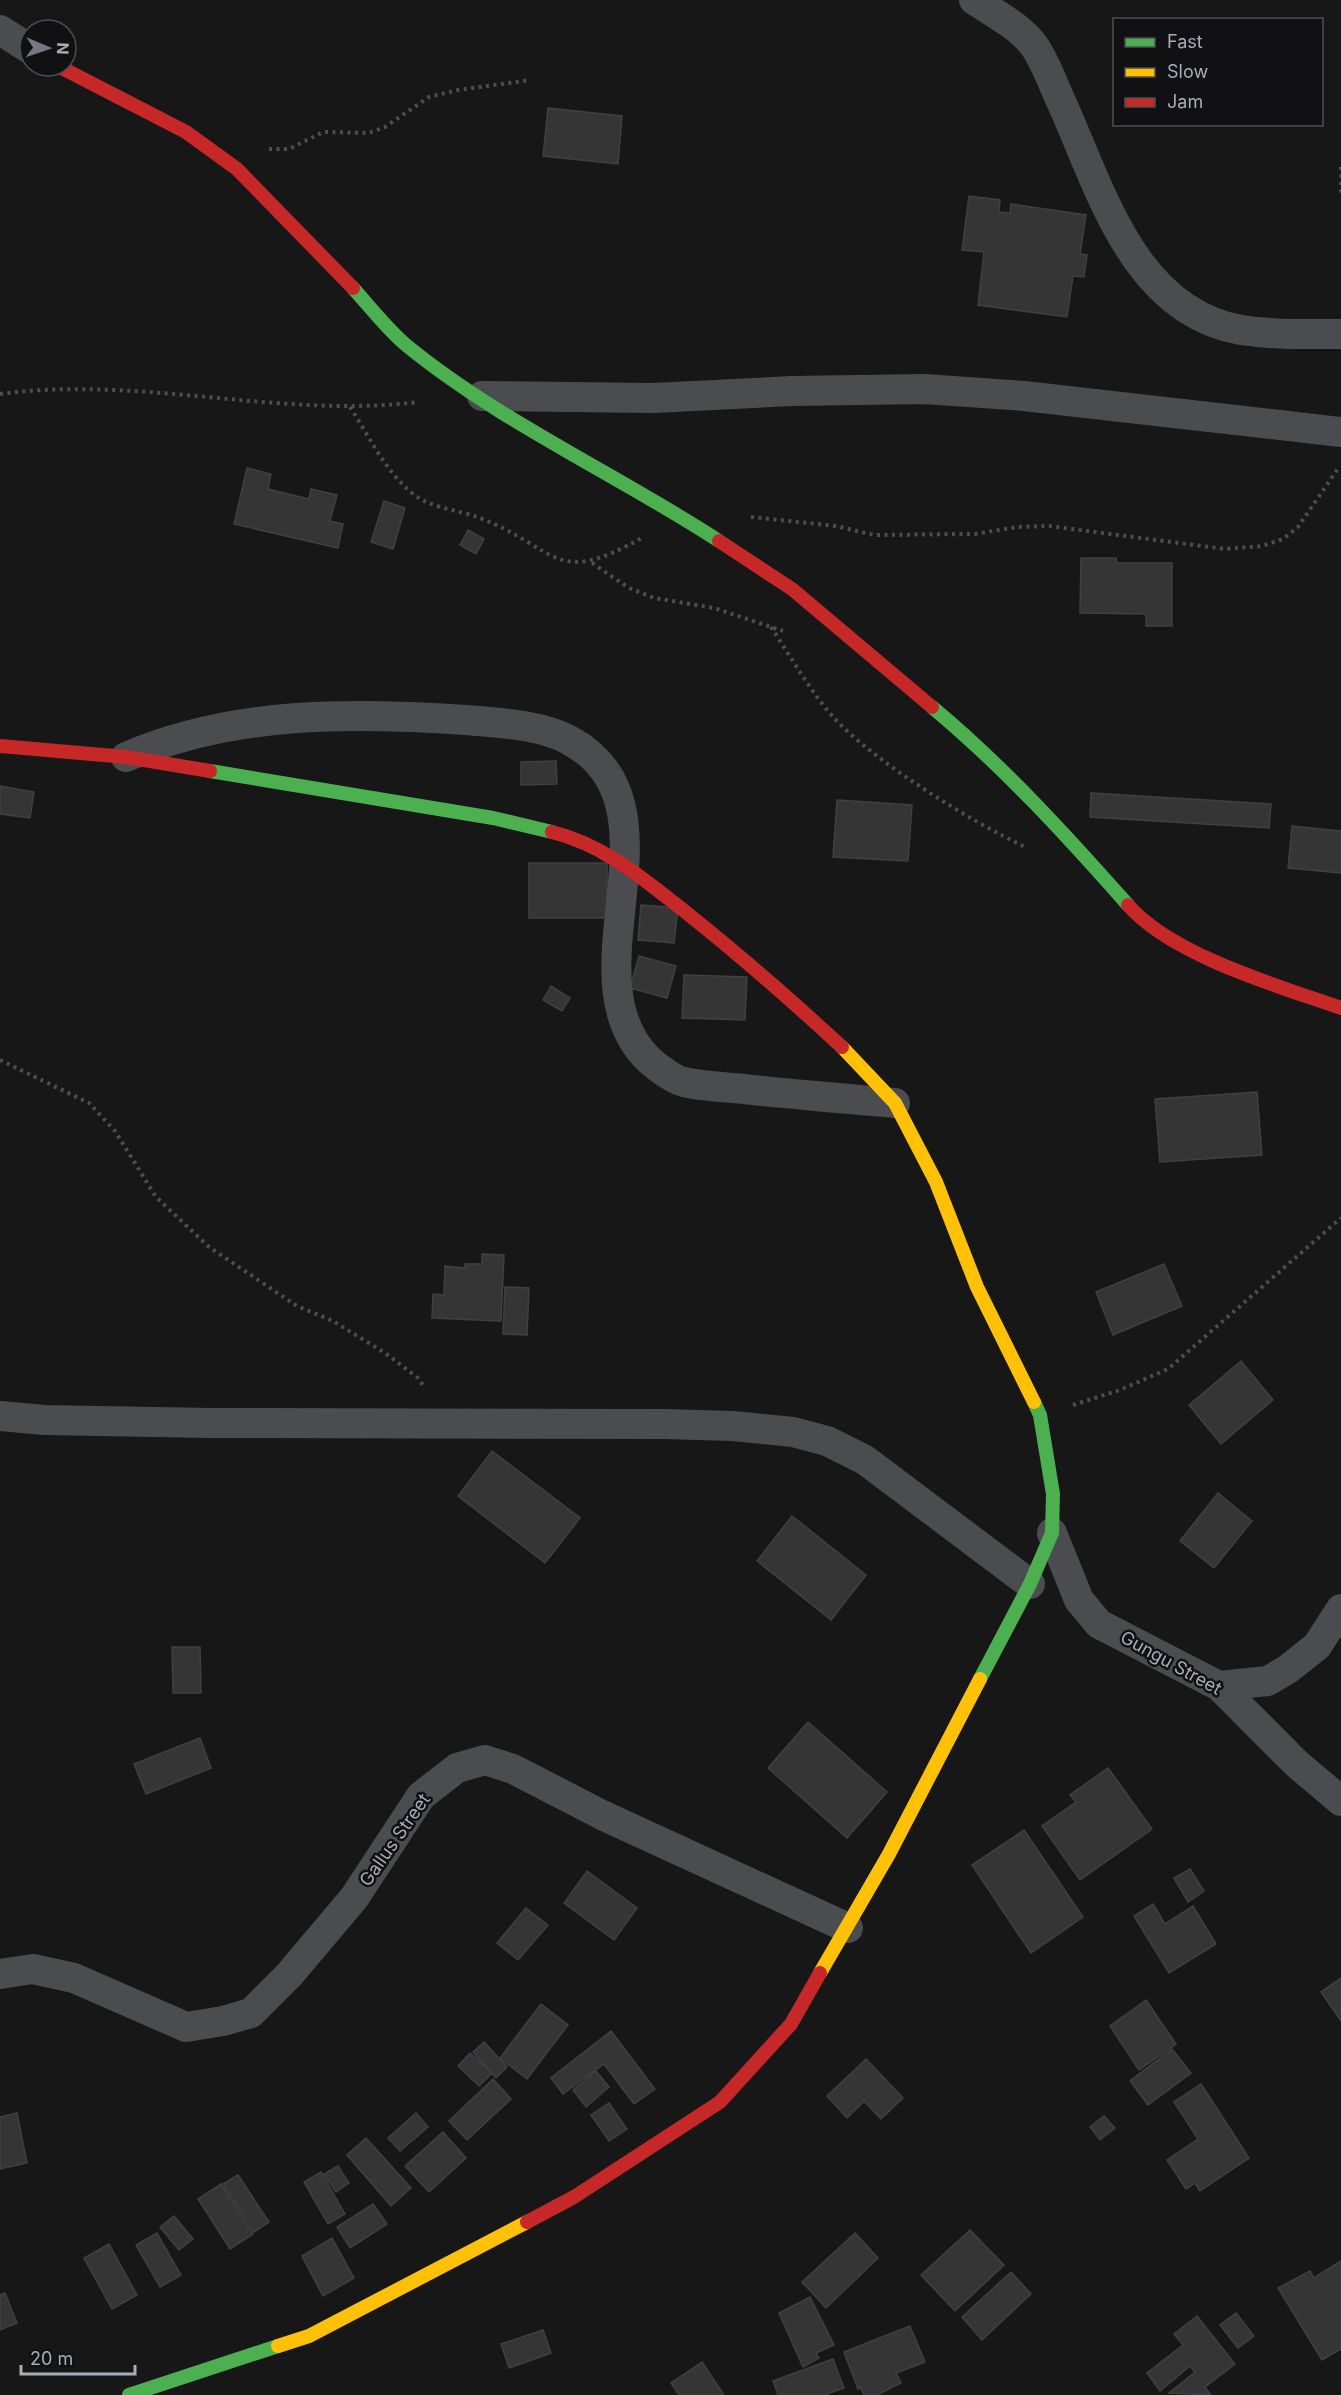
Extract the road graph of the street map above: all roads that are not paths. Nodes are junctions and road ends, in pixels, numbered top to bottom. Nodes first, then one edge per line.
1 (974, 0) edge
2 (0, 30) edge
3 (18, 41) edge
4 (78, 76) edge
5 (1341, 334) edge
6 (482, 396) junction
7 (1341, 432) edge
8 (0, 746) edge
9 (126, 757) junction
10 (626, 865) junction
11 (1341, 1008) edge
12 (895, 1104) junction
13 (0, 1416) edge
14 (1052, 1533) junction
15 (1030, 1584) junction
16 (1341, 1609) edge
17 (1219, 1686) junction
18 (1341, 1802) edge
19 (848, 1928) junction
20 (0, 1974) edge
21 (129, 2395) edge

1 - 5 street
2 - 3 street
4 - 6 street
6 - 7 street
6 - 11 street
8 - 9 street
9 - 10 street
9 - 10 street
10 - 12 street
10 - 12 street
12 - 14 street
13 - 15 street
14 - 15 street
14 - 17 street, Gungu Street
15 - 19 street
16 - 17 street
17 - 18 street, Gungu Street
19 - 20 street, Gallus Street
19 - 21 street

